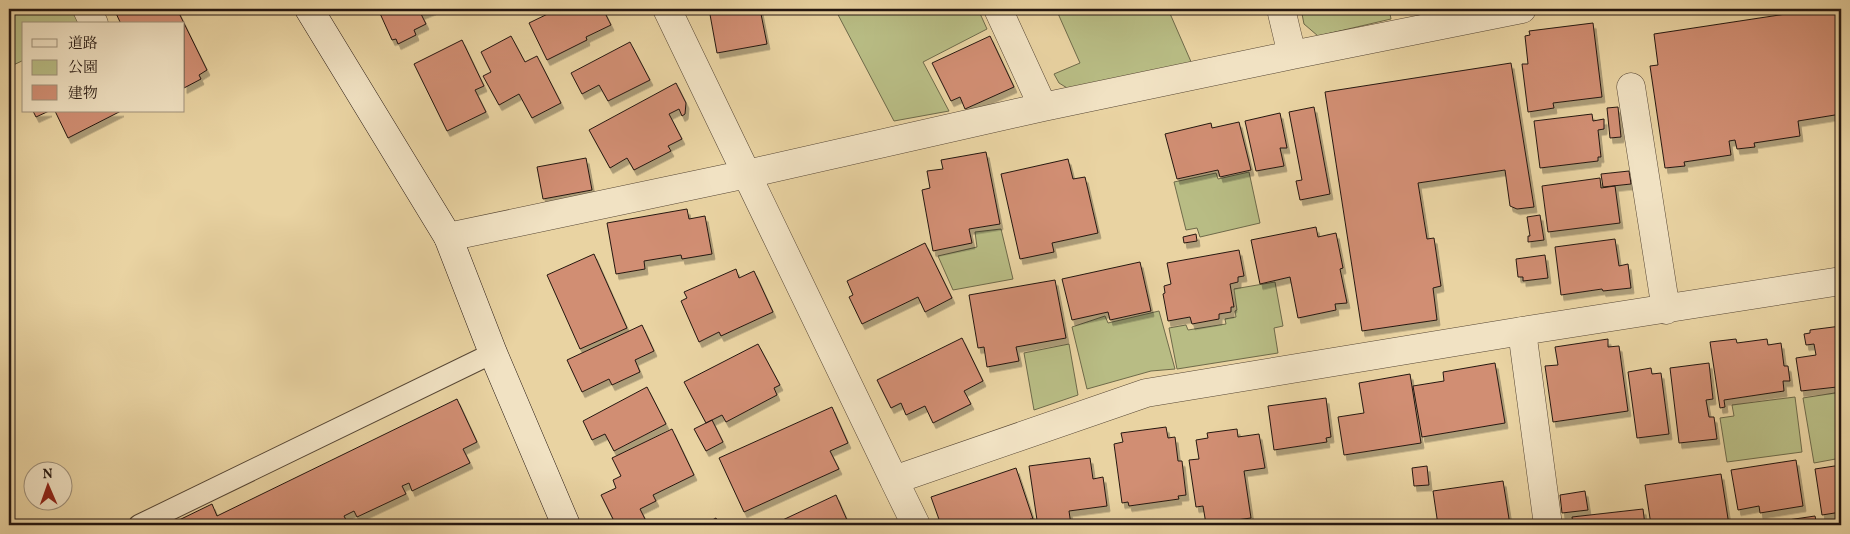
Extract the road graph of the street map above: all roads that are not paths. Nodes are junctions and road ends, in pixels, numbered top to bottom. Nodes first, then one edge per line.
1 (87, 9) edge
2 (309, 9) edge
3 (666, 9) edge
4 (998, 9) edge
5 (1281, 9) edge
6 (1522, 9) edge
7 (93, 22) edge
8 (1292, 55) junction
9 (1631, 87) dead end
10 (1043, 107) junction
11 (747, 174) junction
12 (448, 237) junction
13 (1841, 281) edge
14 (1666, 310) junction
15 (1522, 331) junction
16 (493, 353) junction
17 (894, 480) junction
18 (139, 525) edge
19 (566, 525) edge
20 (916, 525) edge
21 (1548, 525) edge

1 - 7 street
2 - 12 street
3 - 11 street
4 - 10 street
5 - 8 street
6 - 8 street
8 - 10 street
9 - 14 street
10 - 11 street
11 - 12 street
11 - 17 street
12 - 16 street
13 - 14 street
14 - 15 street
15 - 17 street
15 - 21 street
16 - 18 lane
16 - 19 street
17 - 20 street

